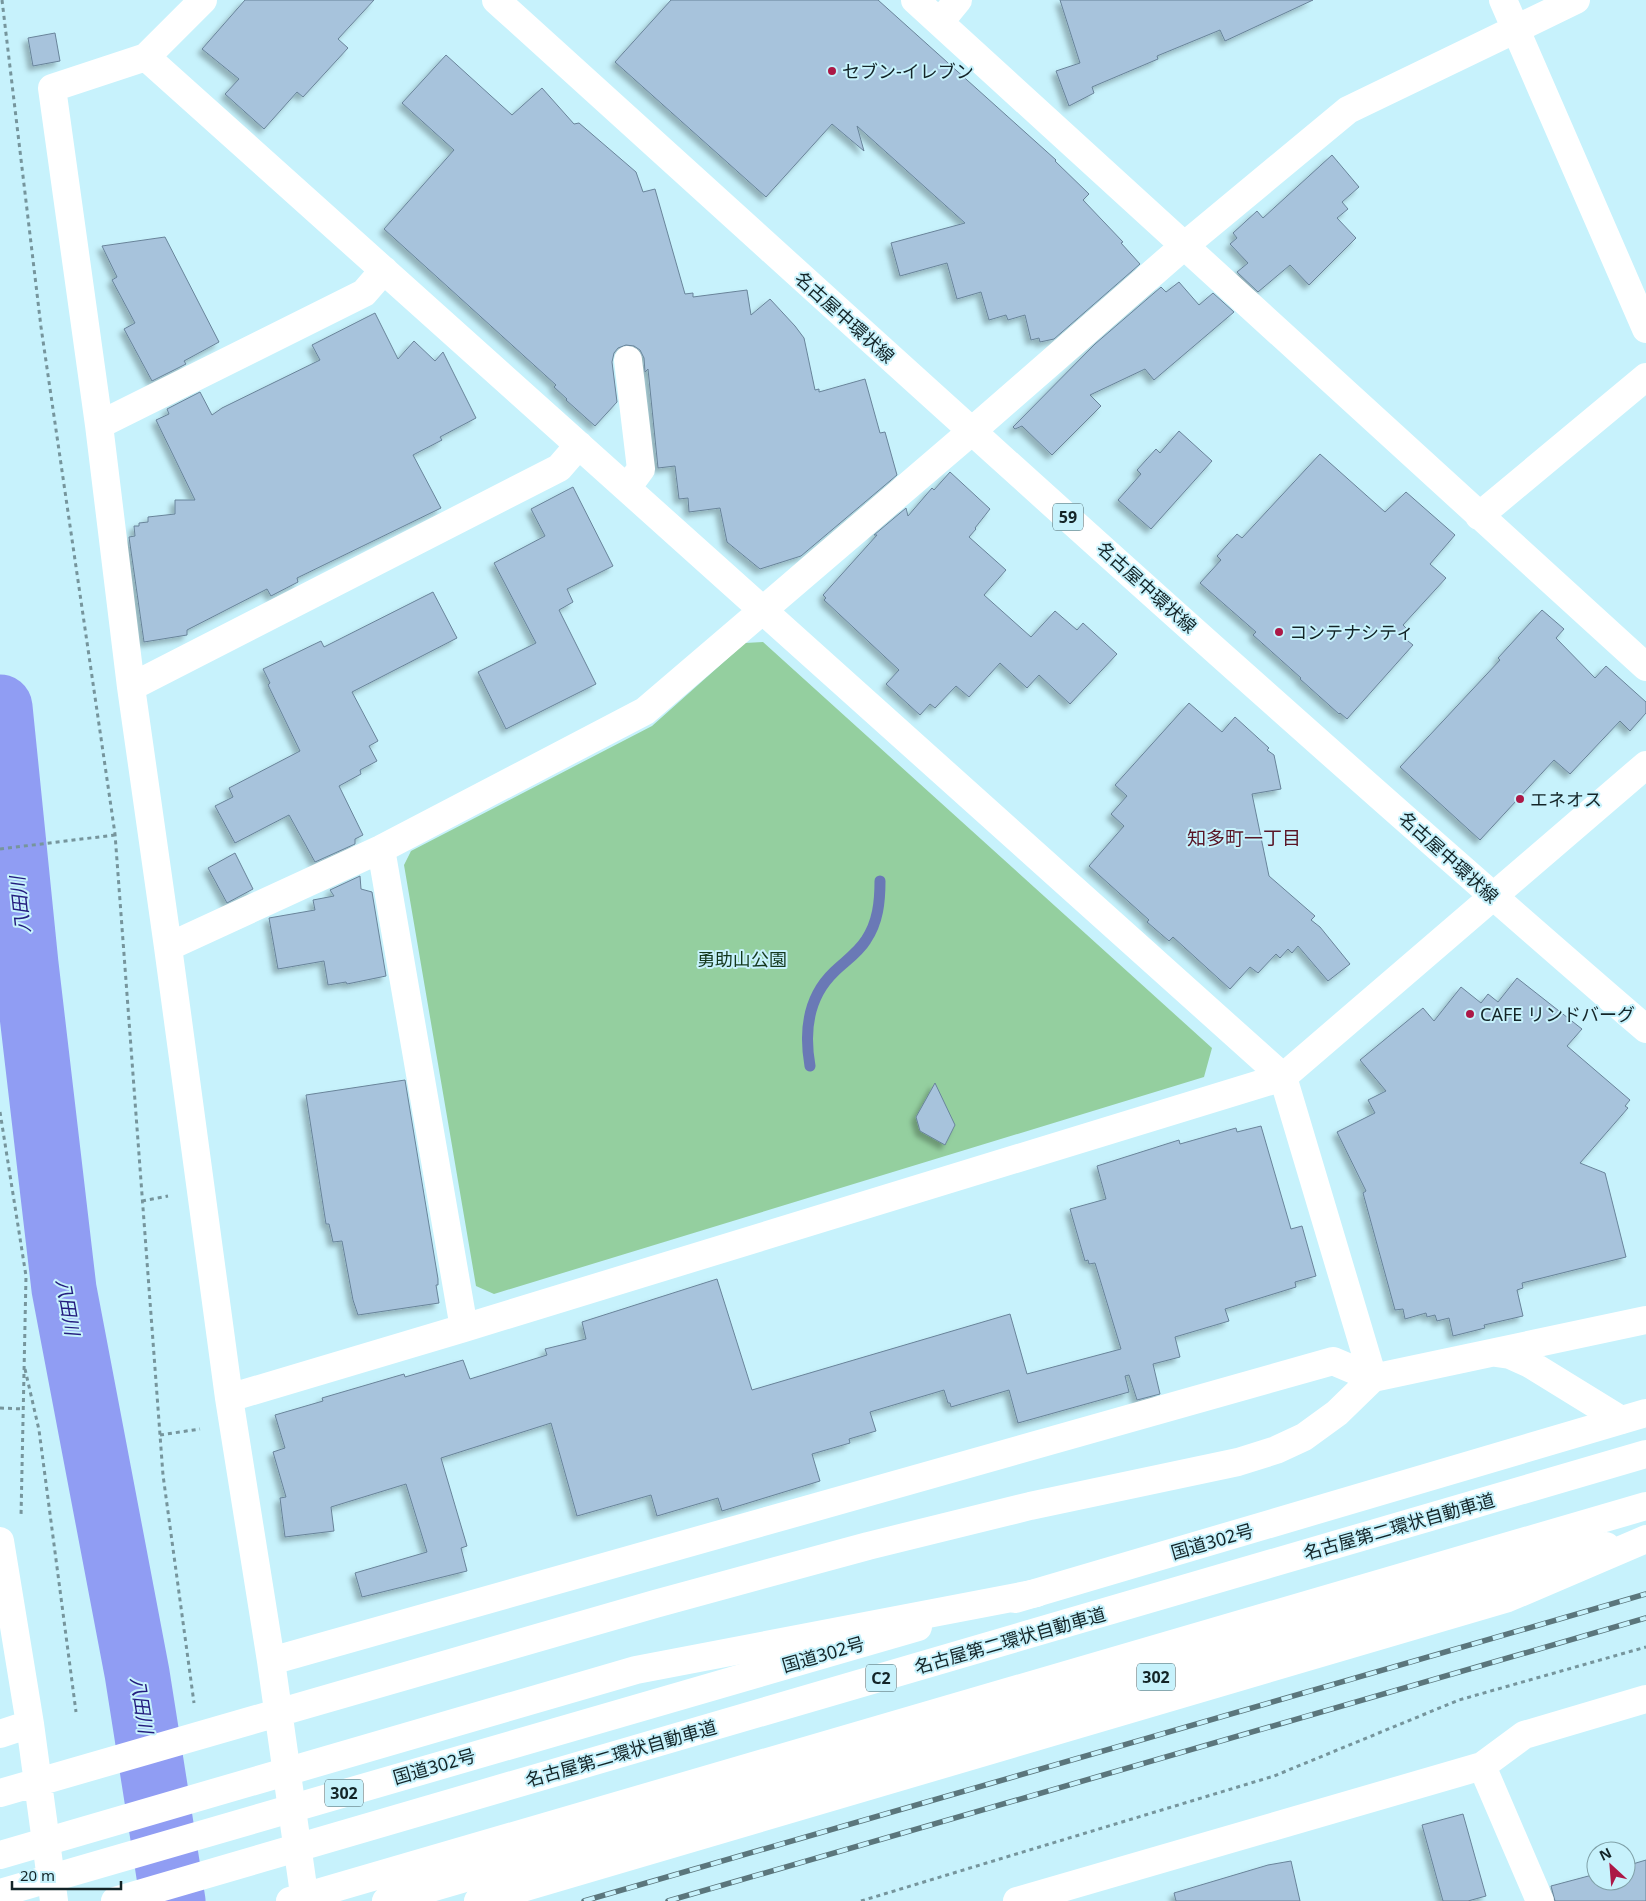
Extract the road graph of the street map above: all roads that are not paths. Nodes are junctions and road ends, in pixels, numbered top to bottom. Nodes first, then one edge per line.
1 (203, 0) edge
2 (496, 0) edge
3 (915, 0) edge
4 (958, 0) edge
5 (1503, 0) edge
6 (1576, 0) edge
7 (940, 22) junction
8 (1516, 30) junction
9 (146, 58) junction
10 (1184, 246) junction
11 (384, 270) junction
12 (1646, 329) edge
13 (628, 360) dead end
14 (1646, 377) edge
15 (99, 425) junction
16 (972, 431) junction
17 (579, 445) junction
18 (627, 488) junction
19 (1479, 516) junction
20 (764, 610) junction
21 (1646, 667) edge
22 (131, 687) junction
23 (1646, 765) edge
24 (381, 849) junction
25 (1492, 896) junction
26 (168, 947) junction
27 (1646, 1029) edge
28 (1283, 1077) junction
29 (1646, 1320) edge
30 (464, 1328) junction
31 (1492, 1353) junction
32 (1373, 1378) junction
33 (228, 1398) junction
34 (1634, 1417) edge
35 (1646, 1454) edge
36 (1646, 1506) edge
37 (1646, 1534) edge
38 (1646, 1538) edge
39 (0, 1541) edge
40 (1037, 1593) junction
41 (271, 1661) junction
42 (1646, 1699) edge
43 (30, 1724) junction
44 (0, 1734) edge
45 (1482, 1766) junction
46 (0, 1793) edge
47 (0, 1855) edge
48 (0, 1893) edge
49 (54, 1901) edge
50 (115, 1901) edge
51 (290, 1901) edge
52 (305, 1901) edge
53 (386, 1901) edge
54 (478, 1901) edge
55 (1017, 1901) edge
56 (1540, 1901) edge

1 - 9 main road
2 - 16 main road, 名古屋中環状線 / 59
3 - 7 main road
4 - 7 main road
5 - 8 main road
6 - 8 main road
7 - 10 main road
8 - 10 main road
8 - 12 main road
9 - 11 main road
9 - 15 main road
10 - 16 main road
10 - 19 main road
11 - 15 main road
11 - 17 main road
13 - 18 main road
14 - 19 main road
15 - 22 main road
16 - 20 main road
16 - 25 main road, 名古屋中環状線 / 59
17 - 18 main road
17 - 22 main road
18 - 20 main road
19 - 21 main road
20 - 24 main road
20 - 28 main road
22 - 26 main road
23 - 25 main road
24 - 26 main road
24 - 30 main road
25 - 27 main road, 名古屋中環状線 / 59
25 - 28 main road
26 - 33 main road
28 - 30 main road
28 - 32 main road
29 - 31 main road
30 - 33 main road
31 - 32 main road
31 - 34 main road
32 - 41 main road
32 - 46 main road
33 - 41 main road
34 - 40 main road, 国道302号 / 302
35 - 50 main road, 名古屋第二環状自動車道 / C2
36 - 51 main road
37 - 53 main road, 302
38 - 54 main road
39 - 43 main road
40 - 47 main road
40 - 48 main road, 国道302号 / 302
41 - 52 main road
42 - 45 main road
43 - 44 main road
43 - 49 main road
45 - 55 main road
45 - 56 main road

